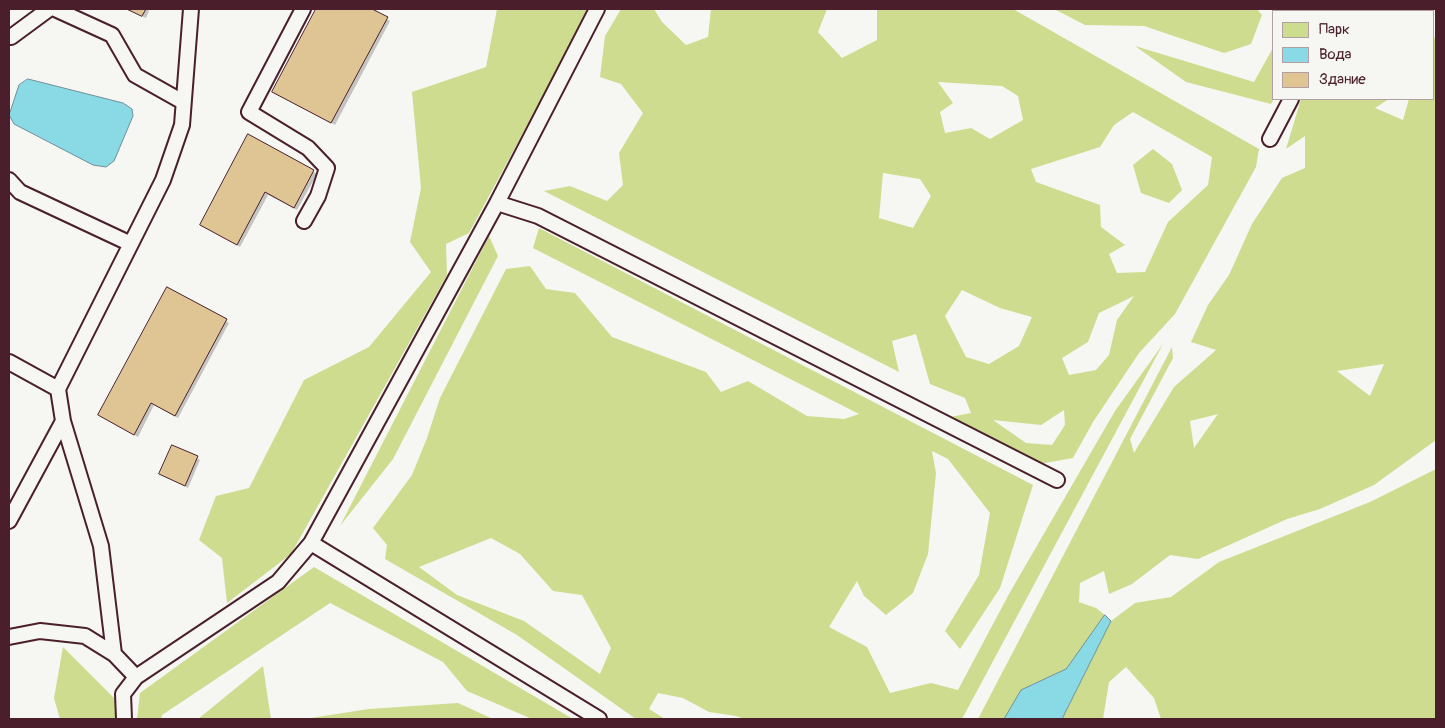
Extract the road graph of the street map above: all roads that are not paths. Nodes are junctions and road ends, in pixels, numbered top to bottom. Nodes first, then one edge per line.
1 (49, 9) edge
2 (55, 9) edge
3 (191, 9) edge
4 (303, 9) edge
5 (597, 9) edge
6 (10, 37) dead end
7 (1290, 100) edge
8 (183, 102) junction
9 (1270, 139) dead end
10 (9, 180) edge
11 (497, 203) junction
12 (304, 221) dead end
13 (131, 244) junction
14 (9, 362) edge
15 (58, 389) junction
16 (63, 421) junction
17 (1057, 480) dead end
18 (9, 521) edge
19 (311, 543) junction
20 (9, 637) edge
21 (114, 654) junction
22 (136, 678) junction
23 (124, 719) edge
24 (599, 719) edge

1 - 6 lane
2 - 8 lane
3 - 8 lane
4 - 12 lane
5 - 11 lane
7 - 9 lane
8 - 13 lane
10 - 13 lane
11 - 17 lane
11 - 19 lane
13 - 15 lane
14 - 15 lane
15 - 16 lane
16 - 18 lane
16 - 21 lane
19 - 22 lane
19 - 24 lane
20 - 21 lane
21 - 22 lane
22 - 23 lane

